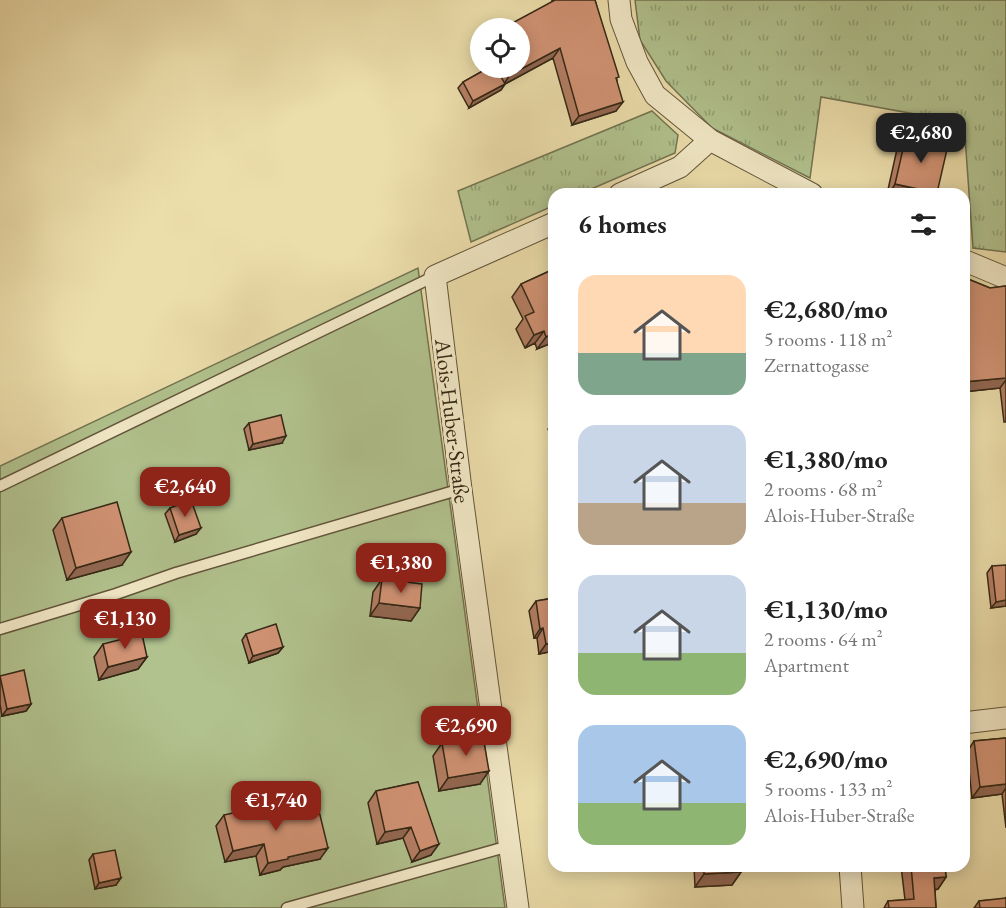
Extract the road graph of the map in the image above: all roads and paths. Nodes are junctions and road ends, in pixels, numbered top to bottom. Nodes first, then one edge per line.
1 (619, 0) edge
2 (710, 140) junction
3 (633, 188) edge
4 (801, 188) edge
5 (548, 229) edge
6 (970, 263) edge
7 (435, 276) junction
8 (1006, 278) edge
9 (0, 486) edge
10 (461, 489) junction
11 (0, 628) edge
12 (1006, 718) edge
13 (970, 722) edge
14 (509, 846) junction
15 (851, 872) edge
16 (286, 908) edge
17 (518, 908) edge
18 (854, 908) edge

1 - 2 street
2 - 3 street
2 - 4 street
5 - 7 street
6 - 8 street
7 - 9 lane
7 - 10 street, Alois-Huber-Straße
10 - 11 lane
10 - 14 street, Alois-Huber-Straße
12 - 13 street
14 - 16 lane
14 - 17 street, Alois-Huber-Straße
15 - 18 street

